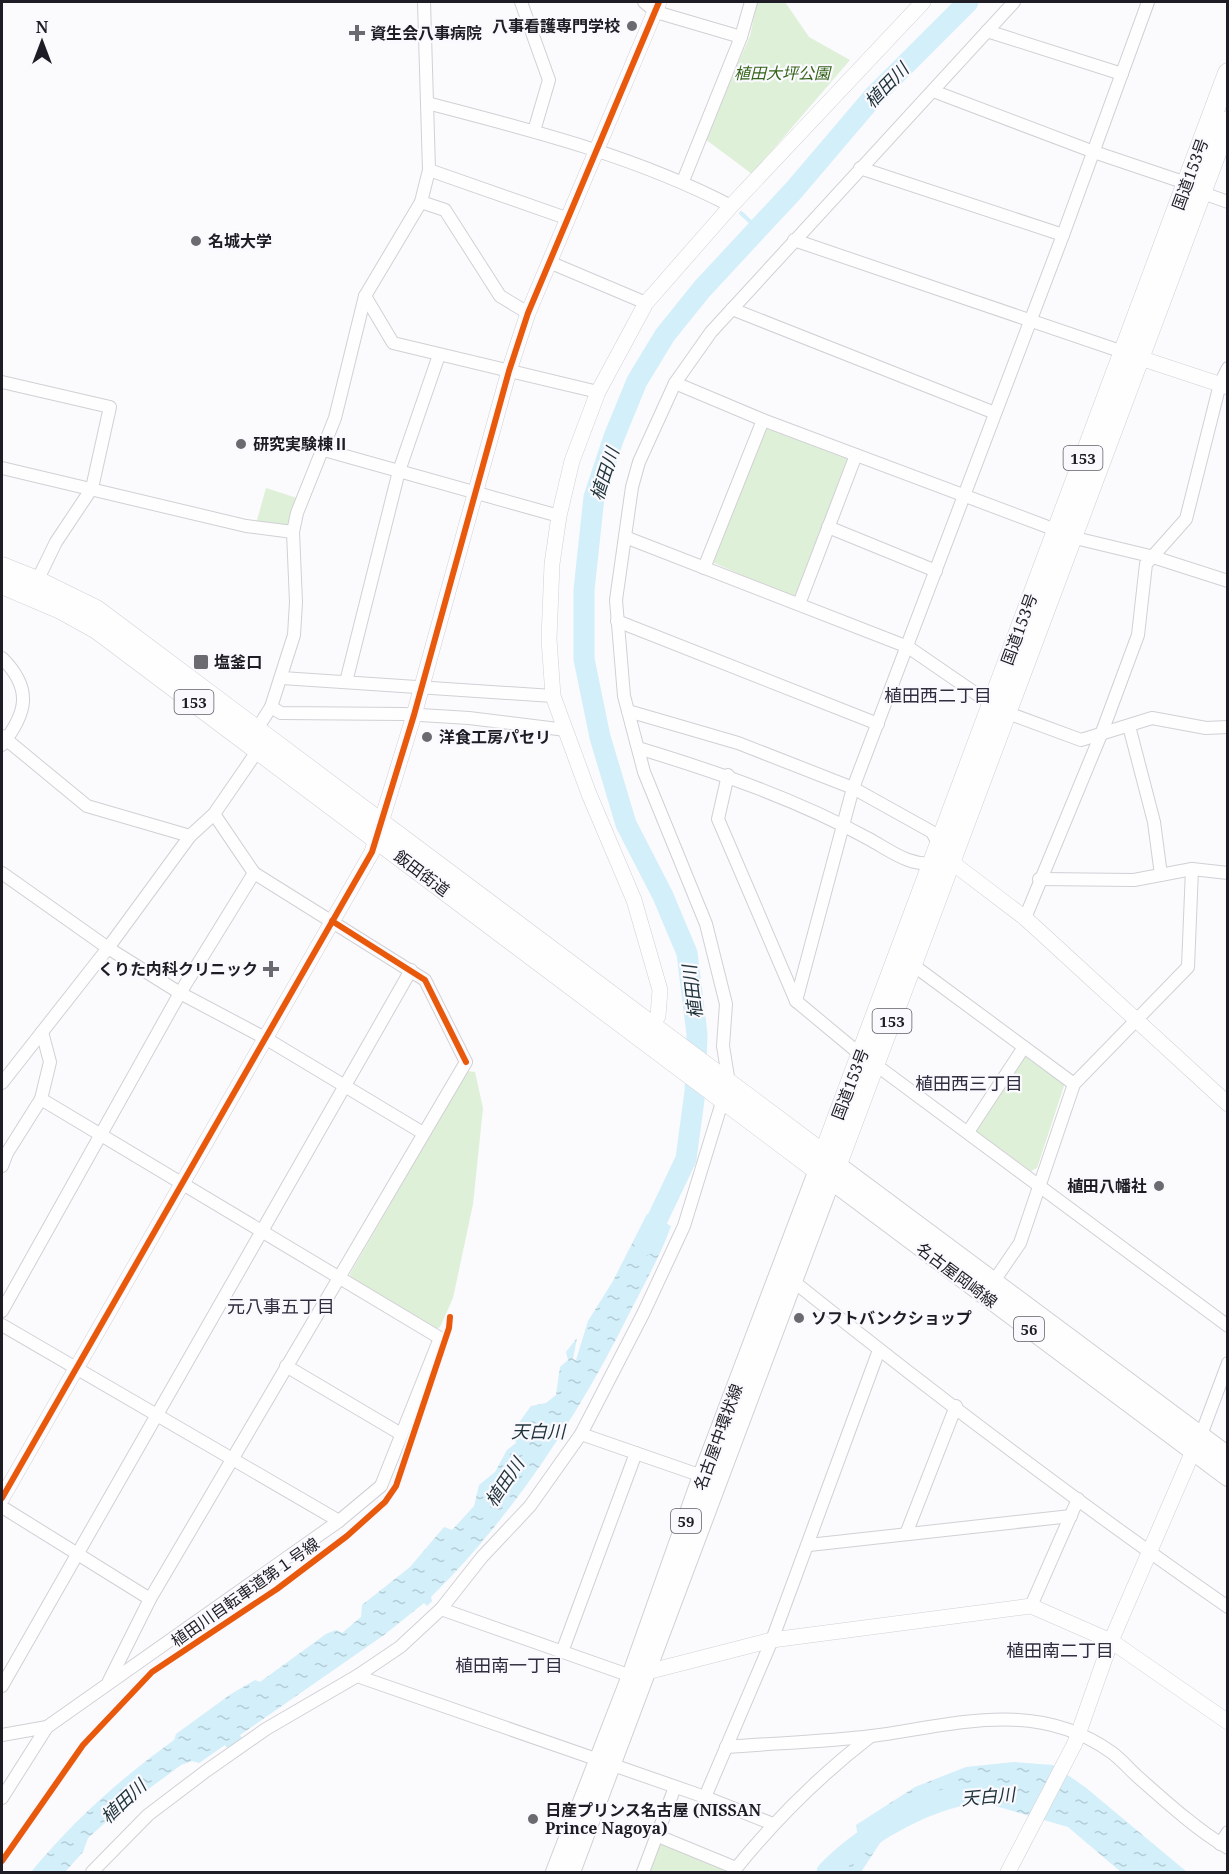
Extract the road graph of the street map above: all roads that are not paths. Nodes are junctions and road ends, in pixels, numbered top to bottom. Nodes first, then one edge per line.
1 (424, 2) edge
2 (521, 2) edge
3 (644, 2) edge
4 (751, 2) edge
5 (923, 2) edge
6 (1014, 2) edge
7 (1148, 2) edge
8 (657, 7) edge
9 (987, 32) junction
10 (741, 37) junction
11 (1227, 73) edge
12 (1122, 74) junction
13 (933, 91) junction
14 (426, 103) junction
15 (1227, 121) edge
16 (534, 131) junction
17 (597, 150) junction
18 (1094, 152) junction
19 (860, 168) junction
20 (429, 170) junction
21 (683, 181) junction
22 (1193, 188) junction
23 (421, 202) junction
24 (1227, 202) edge
25 (731, 207) junction
26 (566, 218) junction
27 (1063, 235) junction
28 (794, 240) junction
29 (549, 262) junction
30 (365, 296) junction
31 (646, 303) junction
32 (732, 309) junction
33 (528, 313) junction
34 (1031, 321) junction
35 (439, 355) junction
36 (1131, 355) junction
37 (1227, 368) edge
38 (509, 371) junction
39 (2, 382) edge
40 (675, 383) junction
41 (1224, 385) edge
42 (598, 392) junction
43 (995, 413) junction
44 (763, 420) junction
45 (324, 450) junction
46 (855, 455) junction
47 (2, 468) edge
48 (399, 471) junction
49 (92, 488) junction
50 (475, 493) junction
51 (964, 495) junction
52 (559, 516) junction
53 (828, 527) junction
54 (293, 532) junction
55 (1063, 534) junction
56 (625, 537) junction
57 (1150, 556) junction
58 (2, 567) edge
59 (704, 568) junction
60 (936, 571) junction
61 (37, 580) junction
62 (1227, 581) edge
63 (2, 584) edge
64 (799, 604) junction
65 (617, 621) junction
66 (908, 647) junction
67 (2, 658) edge
68 (282, 678) junction
69 (346, 682) junction
70 (421, 686) junction
71 (553, 696) junction
72 (272, 707) junction
73 (998, 708) junction
74 (628, 711) junction
75 (414, 715) junction
76 (878, 724) junction
77 (1129, 726) junction
78 (1227, 727) edge
79 (257, 729) junction
80 (566, 730) junction
81 (1102, 732) junction
82 (3, 740) edge
83 (638, 748) junction
84 (258, 750) junction
85 (728, 775) junction
86 (853, 788) junction
87 (214, 814) junction
88 (842, 824) junction
89 (378, 830) junction
90 (190, 836) junction
91 (938, 844) junction
92 (941, 862) junction
93 (1192, 869) junction
94 (2, 873) edge
95 (254, 873) junction
96 (1227, 873) edge
97 (1161, 875) junction
98 (1039, 879) junction
99 (1025, 918) junction
100 (332, 921) junction
101 (108, 948) junction
102 (913, 965) junction
103 (411, 970) junction
104 (180, 993) junction
105 (796, 1001) junction
106 (1138, 1021) junction
107 (42, 1032) junction
108 (659, 1037) junction
109 (265, 1038) junction
110 (1024, 1047) junction
111 (868, 1060) junction
112 (2, 1083) edge
113 (1074, 1084) junction
114 (718, 1085) junction
115 (345, 1086) junction
116 (41, 1099) junction
117 (1227, 1104) edge
118 (968, 1132) junction
119 (423, 1133) junction
120 (101, 1136) junction
121 (2, 1166) edge
122 (827, 1168) junction
123 (181, 1184) junction
124 (1038, 1184) junction
125 (261, 1232) junction
126 (338, 1279) junction
127 (793, 1281) junction
128 (993, 1281) junction
129 (2, 1311) edge
130 (2, 1325) edge
131 (1227, 1326) edge
132 (879, 1350) junction
133 (1227, 1364) edge
134 (286, 1366) junction
135 (76, 1368) junction
136 (956, 1406) junction
137 (157, 1415) junction
138 (401, 1434) junction
139 (581, 1434) junction
140 (1197, 1443) junction
141 (636, 1453) junction
142 (1227, 1456) edge
143 (232, 1458) junction
144 (702, 1476) junction
145 (1227, 1477) edge
146 (2, 1498) edge
147 (1078, 1499) junction
148 (2, 1507) edge
149 (1071, 1516) junction
150 (339, 1521) junction
151 (906, 1534) junction
152 (808, 1545) junction
153 (1149, 1552) junction
154 (77, 1554) junction
155 (150, 1599) junction
156 (1031, 1606) junction
157 (1227, 1607) edge
158 (441, 1609) junction
159 (772, 1640) junction
160 (1111, 1641) junction
161 (562, 1652) junction
162 (639, 1674) junction
163 (357, 1676) junction
164 (108, 1684) junction
165 (2, 1686) edge
166 (1227, 1722) edge
167 (46, 1727) junction
168 (2, 1735) edge
169 (872, 1736) junction
170 (1076, 1738) junction
171 (726, 1747) junction
172 (604, 1762) junction
173 (675, 1787) junction
174 (705, 1797) junction
175 (2, 1798) edge
176 (773, 1824) junction
177 (1227, 1832) edge
178 (658, 1836) junction
179 (1224, 1846) edge
180 (1011, 1868) edge
181 (734, 1870) edge
182 (92, 1872) edge
183 (555, 1872) edge
184 (571, 1872) edge
185 (643, 1872) edge

1 - 14 street
2 - 16 street
3 - 8 street
4 - 10 street
5 - 25 street
6 - 9 street
7 - 12 street
8 - 10 street
8 - 17 street
9 - 12 street
9 - 13 street
10 - 21 street
11 - 22 highway, 国道153号 / 153
12 - 18 street
13 - 18 street
13 - 19 street
14 - 16 street
14 - 20 street
15 - 22 highway, 国道153号 / 153
16 - 17 street
17 - 21 street
17 - 26 street
18 - 22 street
18 - 27 street
19 - 27 street
19 - 28 street
20 - 23 street
20 - 26 street
21 - 25 street
22 - 24 street
22 - 36 highway, 国道153号 / 153
23 - 30 street
23 - 33 street
25 - 31 street
26 - 29 street
27 - 34 street
28 - 32 street
28 - 34 street
29 - 31 street
29 - 33 street
30 - 35 street
30 - 45 street
31 - 42 street
32 - 40 street
32 - 43 street
33 - 38 street
34 - 36 street
34 - 43 street
35 - 38 street
35 - 48 street
36 - 41 street
36 - 55 highway, 国道153号 / 153
37 - 41 street
38 - 42 street
38 - 50 street
39 - 49 street
40 - 44 street
40 - 56 street
41 - 57 street
42 - 52 street
43 - 51 street
44 - 46 street
44 - 59 street
45 - 48 street
45 - 54 street
46 - 51 street
46 - 53 street
47 - 49 street
48 - 50 street
48 - 69 street
49 - 54 street
49 - 61 street
50 - 52 street
50 - 70 street
51 - 55 street
51 - 60 street
52 - 71 street
53 - 60 street
53 - 64 street
54 - 68 street
55 - 57 street
55 - 73 highway, 国道153号 / 153
56 - 59 street
56 - 65 street
57 - 62 street
57 - 81 street
58 - 61 highway, 飯田街道 / 153
59 - 64 street
60 - 66 street
61 - 79 highway, 飯田街道 / 153
63 - 84 highway, 飯田街道 / 153
64 - 66 street
65 - 74 street
65 - 76 street
66 - 73 street
66 - 76 street
67 - 82 street
68 - 69 street
68 - 72 street
69 - 70 street
70 - 71 street
70 - 75 street
71 - 80 street
72 - 75 street
72 - 79 street
73 - 81 street
73 - 91 highway, 国道153号 / 153
73 - 92 highway, 国道153号 / 153
74 - 83 street
74 - 86 street
75 - 80 street
75 - 89 street
76 - 86 street
77 - 78 street
77 - 81 street
77 - 97 street
79 - 84 street
79 - 89 highway, 飯田街道 / 153
80 - 108 street
81 - 98 street
82 - 90 street
83 - 85 street
83 - 114 street
84 - 87 street
84 - 89 highway, 飯田街道 / 153
85 - 88 street
85 - 105 street
86 - 88 street
86 - 91 street
87 - 90 street
87 - 95 street
88 - 92 street
88 - 105 street
89 - 100 street
89 - 108 highway, 飯田街道 / 153
89 - 108 highway, 飯田街道 / 153
90 - 101 street
91 - 92 highway, 国道153号 / 153
92 - 99 street
92 - 102 highway, 国道153号 / 153
92 - 111 highway, 国道153号 / 153
93 - 96 street
93 - 97 street
93 - 106 street
94 - 101 street
95 - 100 street
95 - 104 street
97 - 98 street
98 - 99 street
99 - 106 street
100 - 103 street
100 - 109 street
101 - 104 street
101 - 107 street
102 - 110 street
102 - 111 highway, 国道153号 / 153
103 - 115 street
103 - 119 street
104 - 109 street
104 - 120 street
105 - 111 street
106 - 113 street
106 - 117 street
107 - 112 street
107 - 116 street
108 - 114 highway, 飯田街道 / 153
109 - 115 street
109 - 123 street
110 - 113 street
110 - 118 street
111 - 118 street
111 - 122 highway, 国道153号 / 153
113 - 124 street
114 - 122 highway, 飯田街道 / 153
114 - 139 street
115 - 119 street
115 - 125 street
116 - 120 street
116 - 121 street
118 - 124 street
119 - 126 street
120 - 123 street
120 - 129 street
122 - 127 main road, 名古屋中環状線 / 59
122 - 128 main road, 名古屋岡崎線 / 56
122 - 140 main road, 名古屋岡崎線 / 56
122 - 144 main road, 名古屋中環状線 / 59
123 - 125 street
123 - 135 street
124 - 128 street
124 - 131 street
125 - 126 street
125 - 137 street
126 - 134 street
126 - 138 street
127 - 132 street
127 - 162 main road, 名古屋中環状線 / 59
128 - 140 main road, 名古屋岡崎線 / 56
130 - 135 street
132 - 136 street
132 - 152 street
133 - 140 street
134 - 138 street
134 - 143 street
135 - 137 street
135 - 146 street
136 - 147 street
136 - 151 street
137 - 143 street
137 - 154 street
138 - 150 street
139 - 141 street
139 - 158 street
140 - 142 main road, 名古屋岡崎線 / 56
140 - 145 main road, 名古屋岡崎線 / 56
140 - 153 street
141 - 144 street
141 - 161 street
143 - 150 street
143 - 155 street
144 - 162 main road, 名古屋中環状線 / 59
147 - 149 street
147 - 153 street
148 - 154 street
149 - 151 street
149 - 156 street
150 - 164 street
151 - 152 street
152 - 159 street
153 - 157 street
153 - 160 street
154 - 155 street
154 - 165 street
155 - 164 street
156 - 159 street
156 - 160 street
158 - 161 street
158 - 163 street
159 - 162 street
159 - 171 street
160 - 166 street
160 - 170 street
161 - 162 street
162 - 172 main road, 名古屋中環状線 / 59
163 - 172 street
163 - 182 street
164 - 167 street
167 - 168 street
167 - 175 street
169 - 170 street
169 - 171 street
169 - 176 street
170 - 179 street
170 - 180 street
171 - 174 street
172 - 173 street
172 - 183 main road, 名古屋中環状線 / 59
172 - 184 main road, 名古屋中環状線 / 59
173 - 174 street
173 - 178 street
174 - 176 street
176 - 181 street
177 - 179 street
178 - 181 street
178 - 185 street

